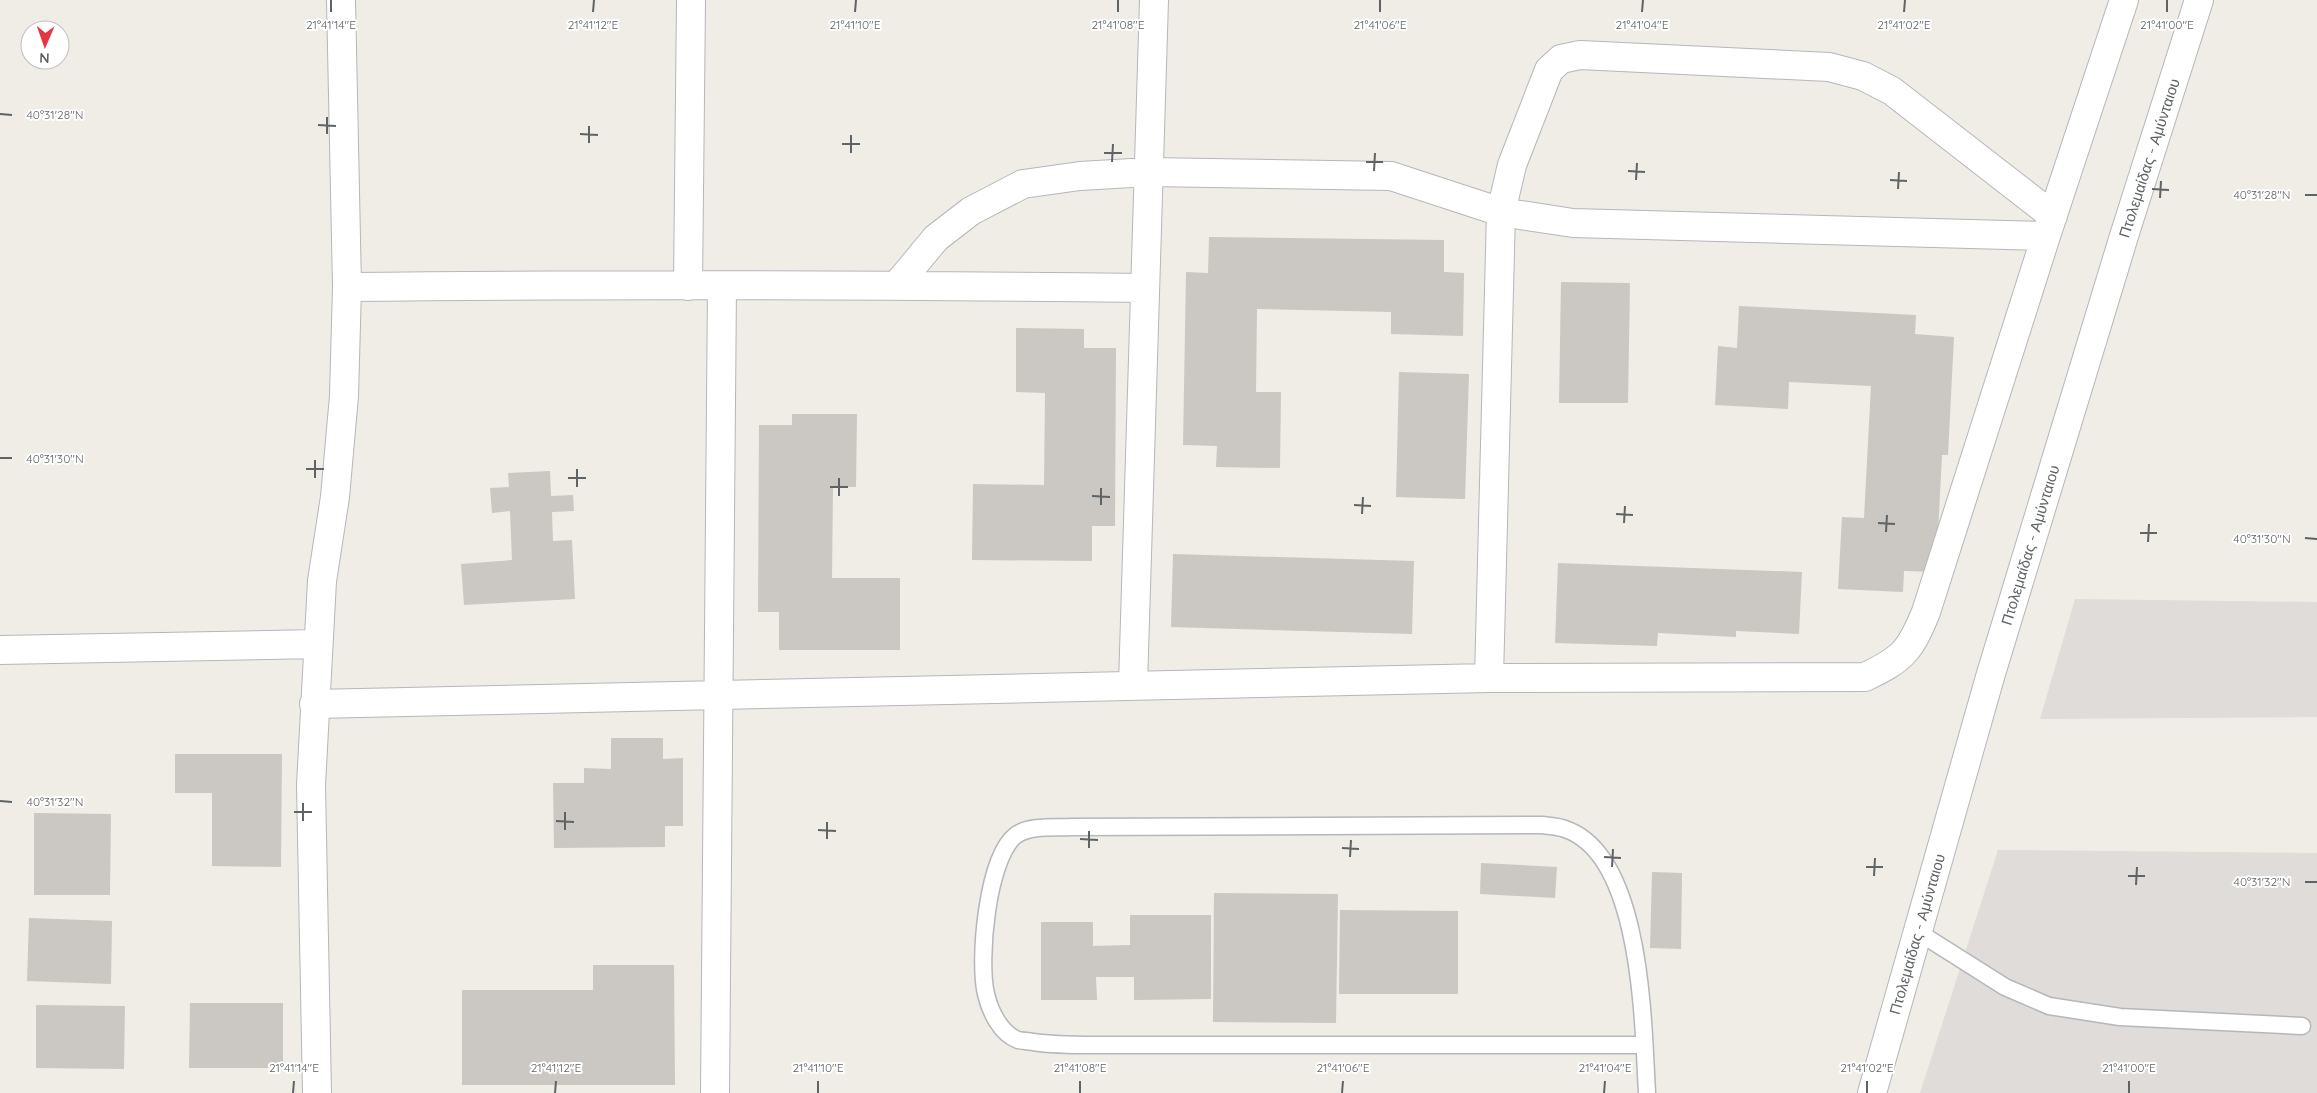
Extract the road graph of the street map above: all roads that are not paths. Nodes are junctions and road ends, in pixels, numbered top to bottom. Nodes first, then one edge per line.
1 (341, 0) edge
2 (691, 0) edge
3 (1154, 0) edge
4 (2124, 0) edge
5 (2199, 0) edge
6 (1149, 172) junction
7 (1501, 212) junction
8 (2049, 226) junction
9 (897, 285) junction
10 (688, 286) junction
11 (722, 286) junction
12 (347, 287) junction
13 (1145, 288) junction
14 (318, 644) junction
15 (0, 650) edge
16 (1489, 678) junction
17 (1133, 685) junction
18 (717, 696) junction
19 (314, 704) junction
20 (1918, 932) junction
21 (2302, 1026) dead end
22 (1644, 1045) junction
23 (317, 1093) edge
24 (715, 1093) edge
25 (1647, 1093) edge
26 (1872, 1093) edge

1 - 12 street
2 - 10 street
3 - 6 street
4 - 8 street
5 - 20 street, Πτολεμαίδας - Αμύνταιου
6 - 7 street
6 - 9 street
6 - 13 street
7 - 8 street
7 - 8 street
7 - 16 street
8 - 16 street
9 - 11 street
9 - 13 street
10 - 11 street
10 - 12 street
11 - 18 street
12 - 14 street
13 - 17 street
14 - 15 street
14 - 19 street
16 - 17 street
17 - 18 street
18 - 19 street
18 - 24 street
19 - 23 street
20 - 21 lane
20 - 26 street, Πτολεμαίδας - Αμύνταιου
22 - 22 lane
22 - 25 lane

